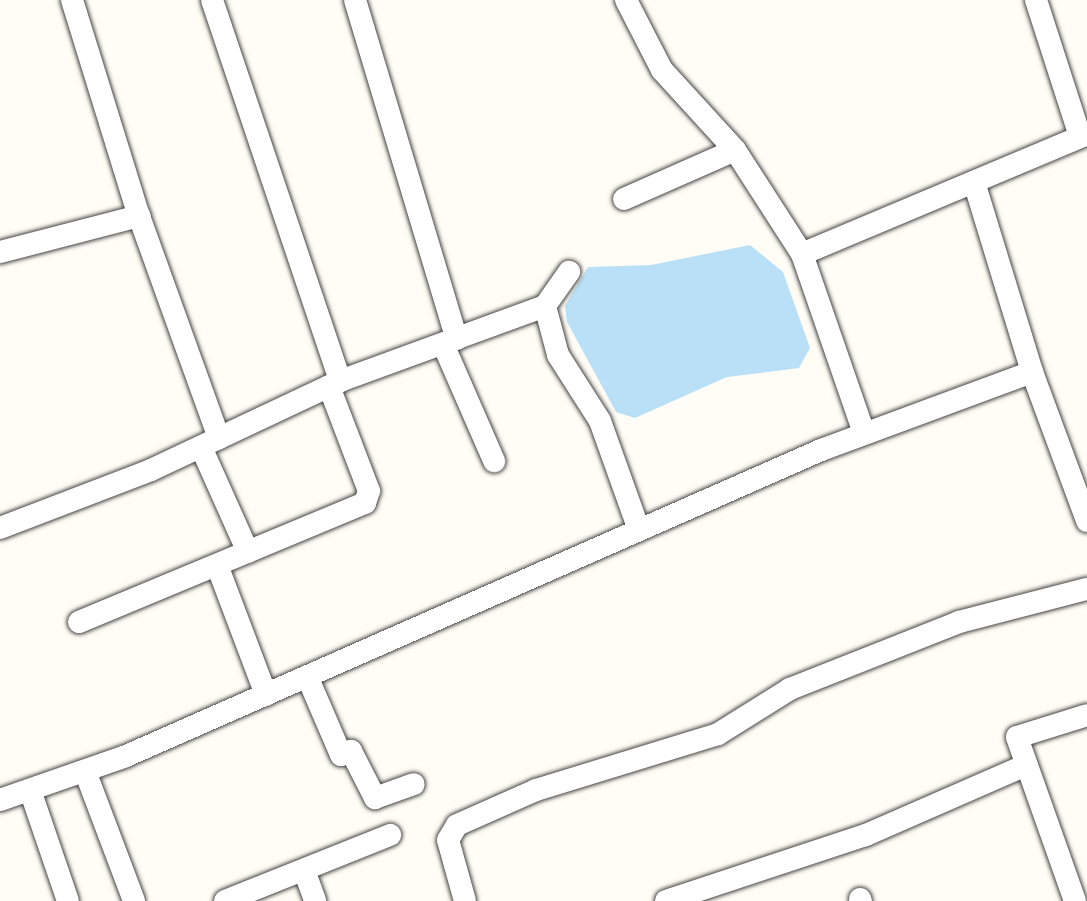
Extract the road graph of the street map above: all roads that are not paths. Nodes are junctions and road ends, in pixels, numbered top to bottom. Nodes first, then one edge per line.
1 (72, 0) edge
2 (212, 0) edge
3 (355, 0) edge
4 (626, 0) edge
5 (1036, 0) edge
6 (1084, 135) edge
7 (735, 150) junction
8 (974, 182) junction
9 (624, 199) dead end
10 (139, 216) junction
11 (0, 252) edge
12 (802, 254) junction
13 (569, 272) dead end
14 (545, 306) junction
15 (450, 342) junction
16 (1032, 372) junction
17 (334, 383) junction
18 (864, 433) junction
19 (210, 442) junction
20 (494, 461) dead end
21 (1087, 521) edge
22 (0, 528) edge
23 (639, 530) junction
24 (248, 552) junction
25 (217, 565) junction
26 (1087, 589) edge
27 (79, 622) dead end
28 (307, 676) junction
29 (266, 695) junction
30 (1087, 715) edge
31 (1026, 765) junction
32 (85, 771) junction
33 (414, 784) dead end
34 (30, 790) junction
35 (0, 800) edge
36 (390, 835) dead end
37 (304, 870) junction
38 (68, 901) edge
39 (134, 901) edge
40 (225, 901) edge
41 (315, 901) edge
42 (465, 901) edge
43 (666, 901) edge
44 (1075, 901) edge

1 - 10 street
2 - 17 street
3 - 15 street
4 - 7 street
5 - 6 street
6 - 8 street
7 - 9 street
7 - 12 street
8 - 12 street
8 - 16 street
10 - 11 street
10 - 19 street
12 - 18 street
13 - 14 street
14 - 15 street
14 - 23 street
15 - 17 street
15 - 20 street
16 - 18 street
16 - 21 street
17 - 19 street
17 - 24 street
18 - 23 street
19 - 22 street
19 - 24 street
23 - 28 street
24 - 25 street
25 - 27 street
25 - 29 street
26 - 42 street
28 - 29 street
28 - 33 street
29 - 32 street
30 - 31 street
31 - 43 street
31 - 44 street
32 - 34 street
32 - 39 street
34 - 35 street
34 - 38 street
36 - 37 street
37 - 40 street
37 - 41 street

